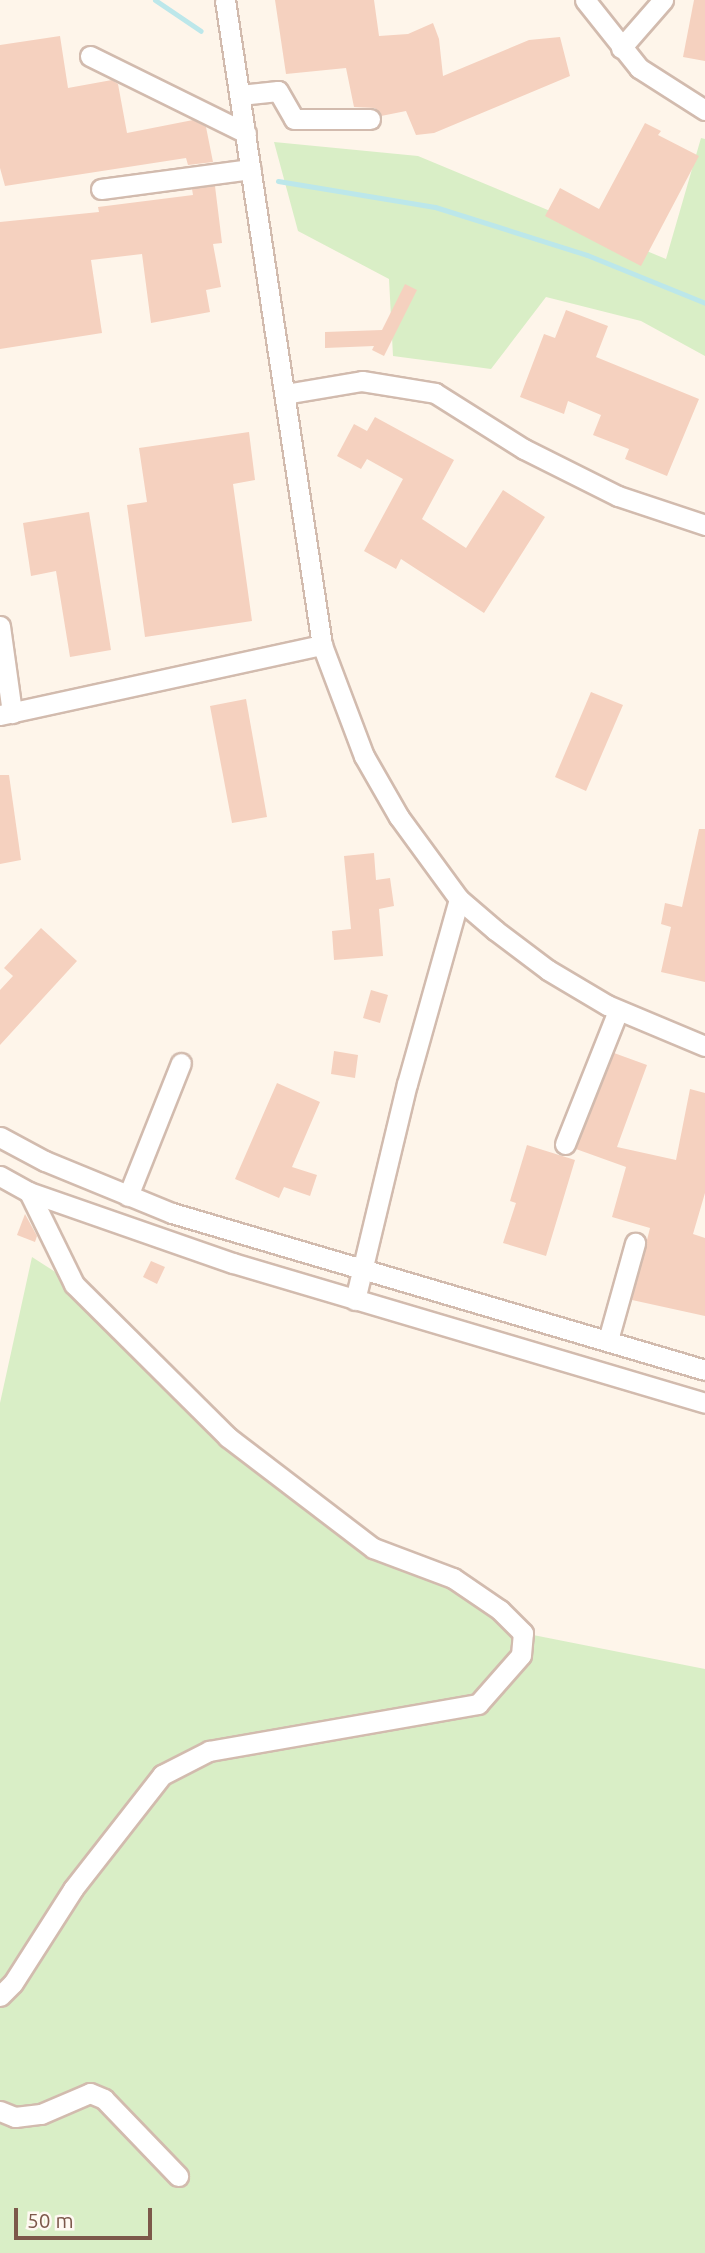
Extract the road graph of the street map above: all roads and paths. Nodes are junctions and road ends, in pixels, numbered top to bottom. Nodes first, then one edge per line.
1 (225, 0) edge
2 (585, 0) edge
3 (663, 0) edge
4 (621, 48) junction
5 (90, 56) dead end
6 (240, 95) junction
7 (705, 110) edge
8 (370, 119) dead end
9 (246, 133) junction
10 (251, 169) junction
11 (101, 189) dead end
12 (285, 394) junction
13 (705, 525) edge
14 (0, 626) edge
15 (322, 645) junction
16 (6, 714) edge
17 (459, 899) junction
18 (618, 1011) junction
19 (705, 1046) edge
20 (181, 1063) dead end
21 (0, 1137) edge
22 (565, 1144) dead end
23 (0, 1176) edge
24 (29, 1192) junction
25 (128, 1196) junction
26 (635, 1243) dead end
27 (362, 1268) junction
28 (355, 1300) junction
29 (608, 1340) junction
30 (705, 1370) edge
31 (705, 1404) edge
32 (0, 1996) edge
33 (0, 2111) edge
34 (178, 2176) dead end

1 - 6 street
2 - 4 street
3 - 4 street
4 - 7 street
5 - 9 street
6 - 8 street
6 - 9 street
9 - 10 street
10 - 11 street
10 - 12 street
12 - 13 street
12 - 15 street
14 - 16 street
15 - 16 street
15 - 17 street
17 - 18 street
17 - 27 street
18 - 19 street
18 - 22 street
20 - 25 street
21 - 25 street
23 - 24 street
24 - 28 street
24 - 32 street
25 - 27 street
26 - 29 street
27 - 28 street
27 - 29 street
28 - 31 street
29 - 30 street
33 - 34 street

